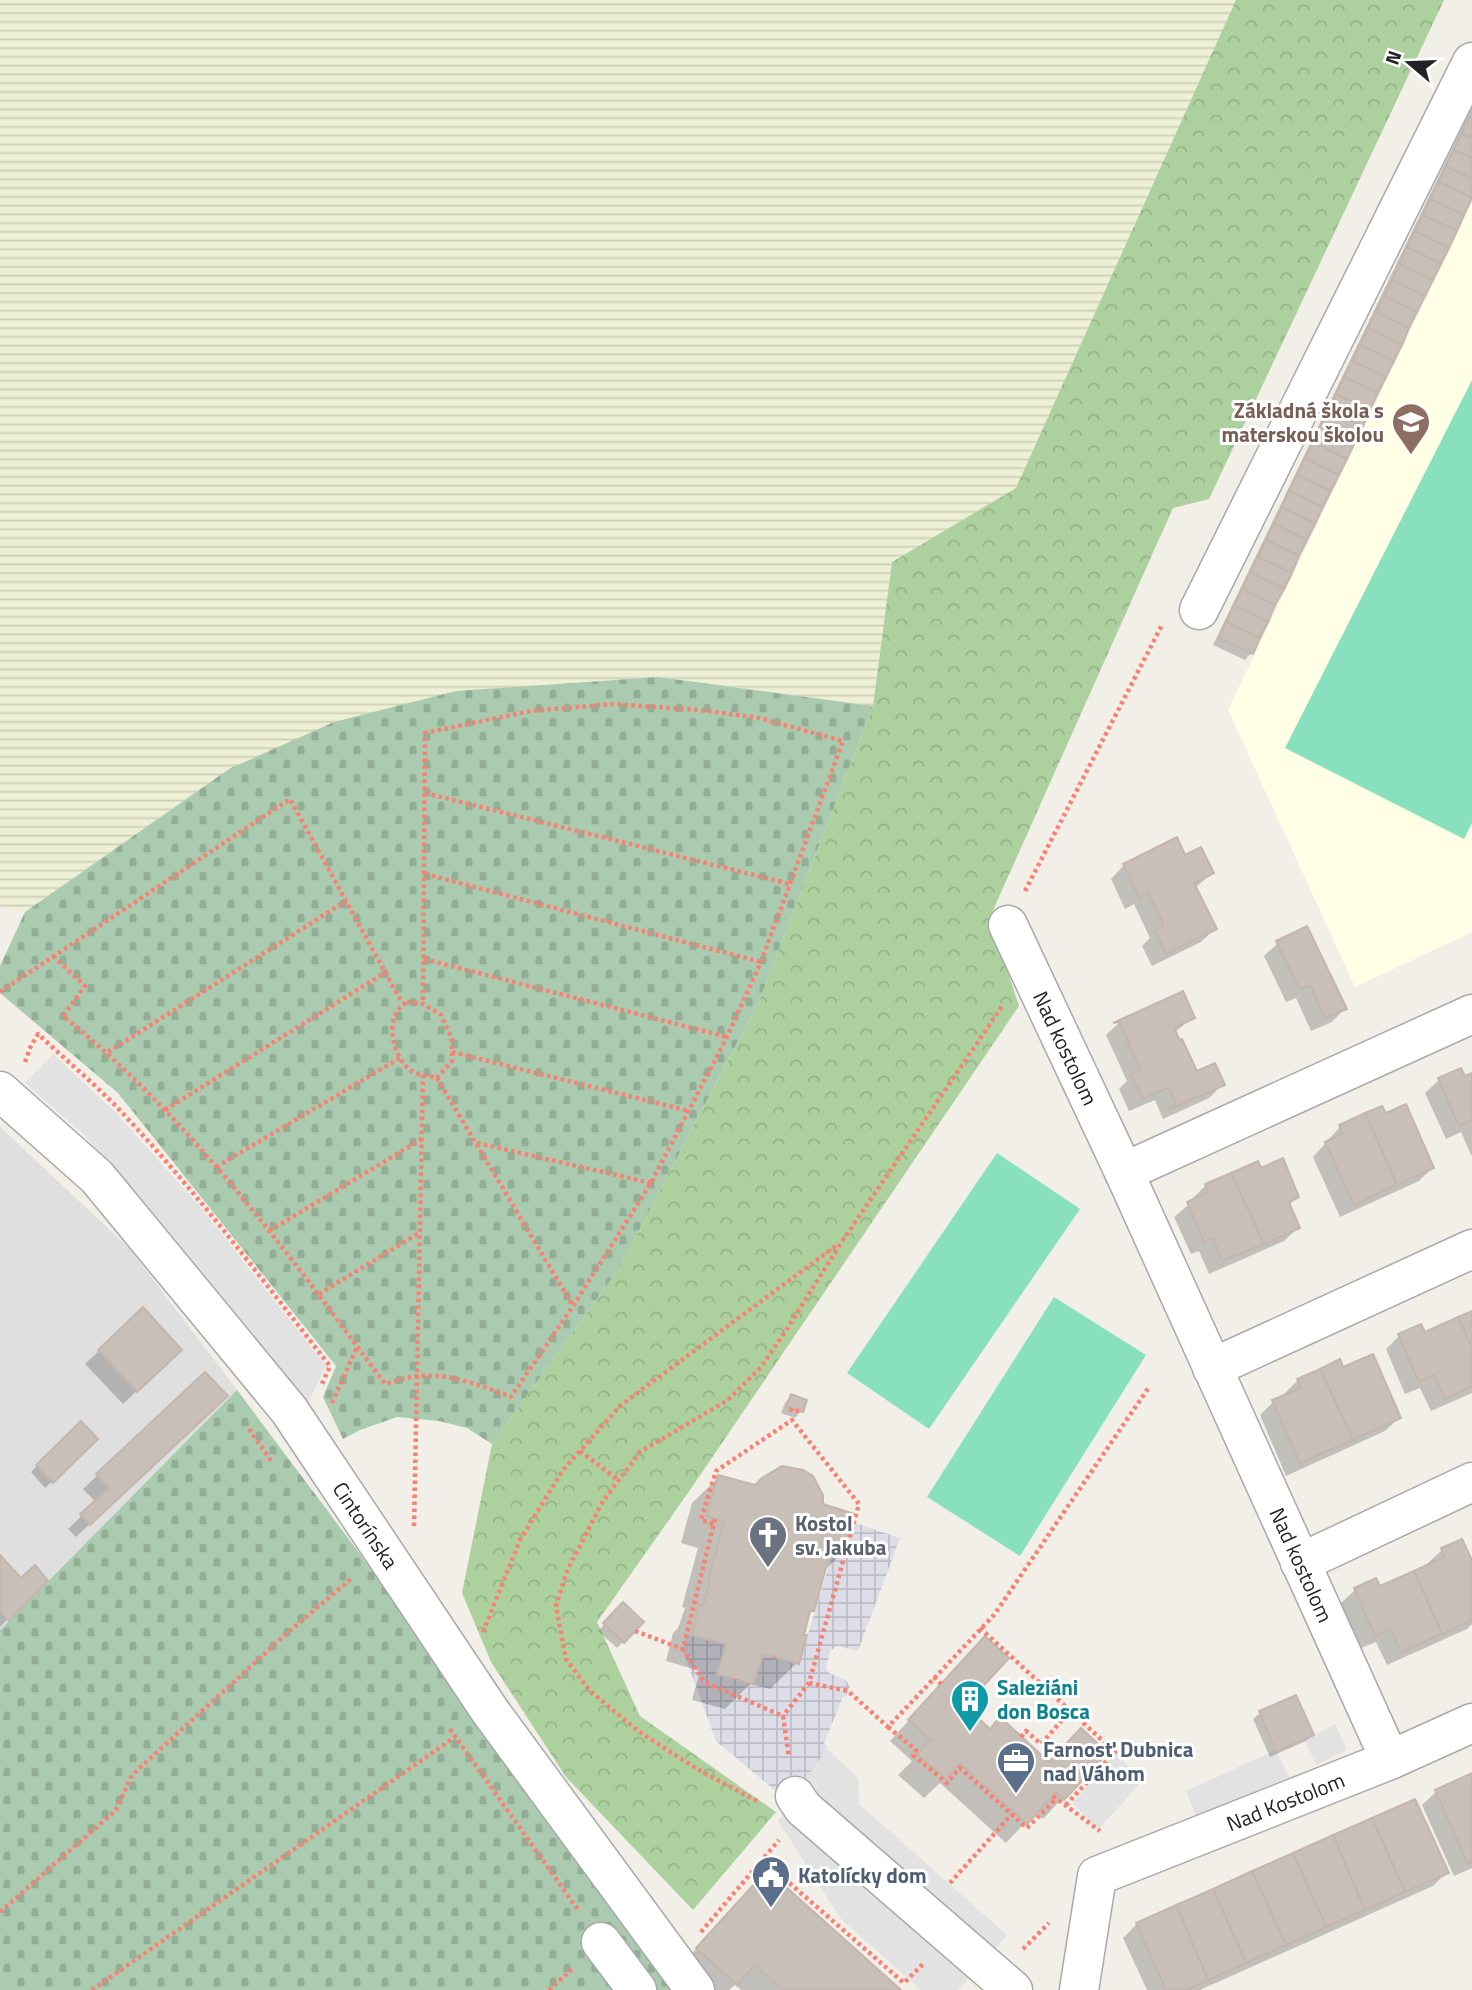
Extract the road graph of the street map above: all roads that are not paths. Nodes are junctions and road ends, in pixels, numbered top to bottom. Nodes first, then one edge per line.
1 (1472, 62) edge
2 (1199, 610) dead end
3 (1008, 925) road end
4 (1472, 1014) edge
5 (12, 1081) edge
6 (1124, 1172) junction
7 (1472, 1249) edge
8 (1212, 1368) junction
9 (1472, 1482) edge
10 (1300, 1563) junction
11 (1472, 1723) edge
12 (1390, 1760) junction
13 (795, 1796) road end
14 (601, 1942) dead end
15 (637, 1990) edge
16 (695, 1990) edge
17 (1013, 1990) edge
18 (1079, 1990) edge

1 - 2 street
3 - 6 street, Nad kostolom
4 - 6 street
5 - 16 street, Cintorínska
6 - 8 street, Nad kostolom
7 - 8 street
8 - 10 street, Nad kostolom
9 - 10 street
10 - 12 street, Nad kostolom
11 - 12 street, Nad Kostolom
12 - 18 street, Nad Kostolom
13 - 17 street
14 - 15 street

